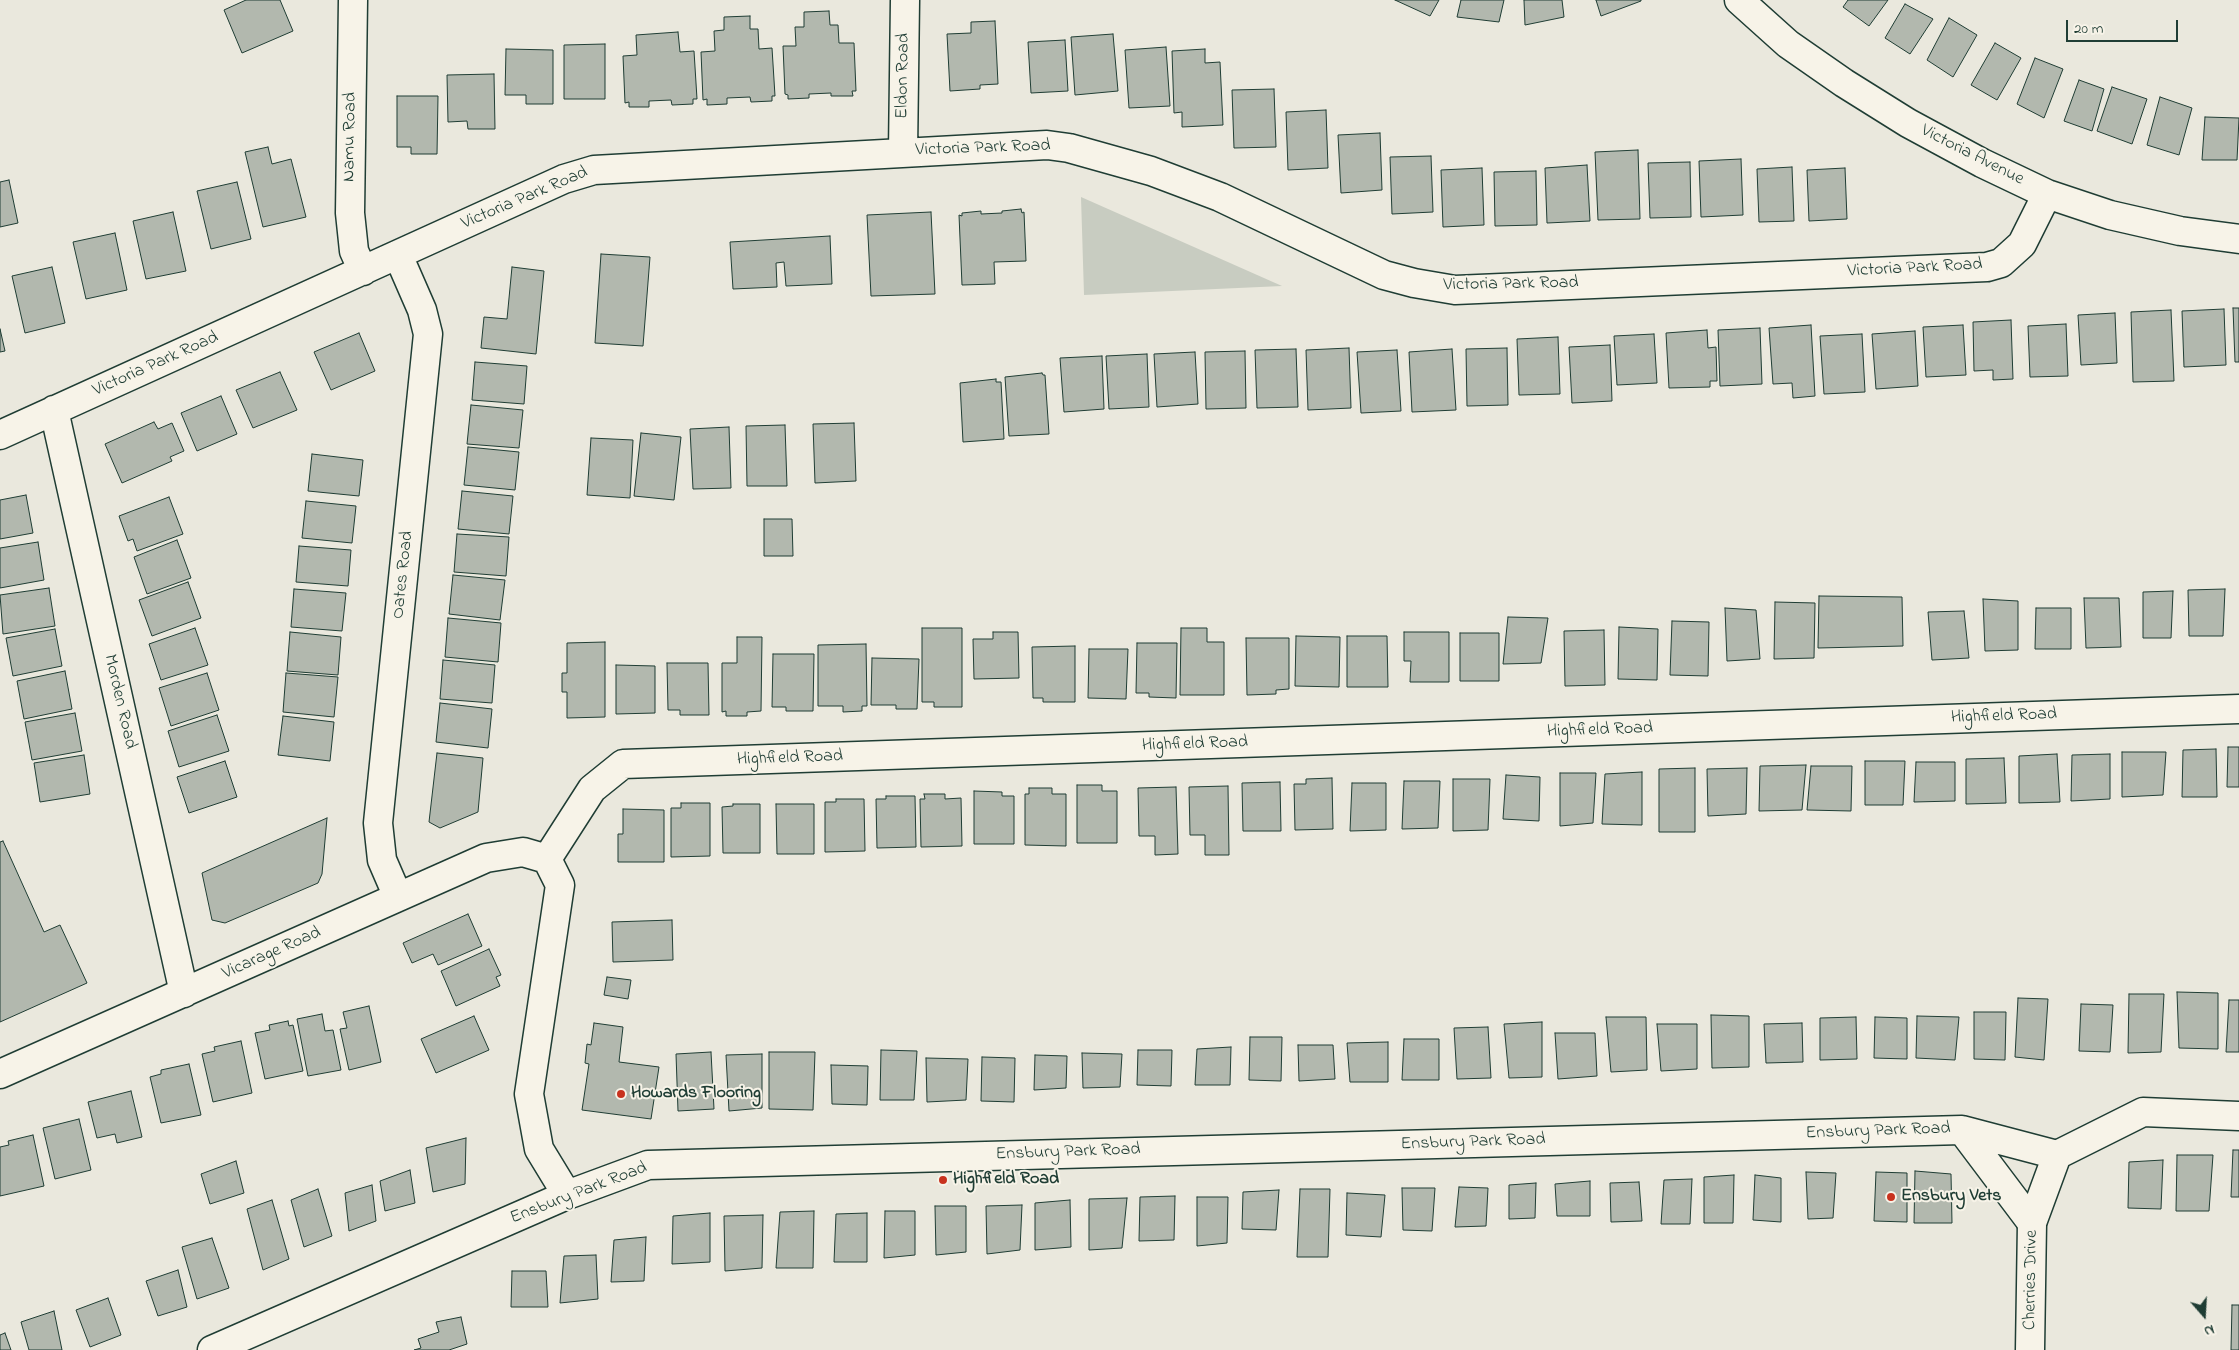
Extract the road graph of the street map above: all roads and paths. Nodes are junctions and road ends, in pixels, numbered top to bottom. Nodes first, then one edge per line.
1 (353, 0) edge
2 (905, 0) edge
3 (1739, 0) edge
4 (903, 152) junction
5 (2047, 194) junction
6 (2239, 238) edge
7 (398, 255) junction
8 (363, 271) junction
9 (54, 410) junction
10 (0, 435) edge
11 (2239, 708) edge
12 (547, 859) junction
13 (398, 897) junction
14 (184, 993) junction
15 (0, 1074) edge
16 (2239, 1116) edge
17 (1962, 1130) junction
18 (2057, 1155) junction
19 (567, 1195) junction
20 (2032, 1223) junction
21 (212, 1350) edge
22 (2030, 1350) edge

1 - 8 street, Namu Road
2 - 4 street, Eldon Road
3 - 5 street, Victoria Avenue
4 - 5 street, Victoria Park Road
4 - 7 street, Victoria Park Road
5 - 6 street, Victoria Avenue
7 - 8 street, Victoria Park Road
7 - 13 street, Oates Road
8 - 9 street, Victoria Park Road
9 - 10 street, Victoria Park Road
9 - 14 street, Morden Road
11 - 12 street, Highfield Road
12 - 13 street, Vicarage Road
12 - 19 street
13 - 14 street, Vicarage Road
14 - 15 street, Vicarage Road
16 - 18 street
17 - 18 street, Ensbury Park Road
17 - 19 street, Ensbury Park Road
17 - 20 street, Ensbury Park Road
18 - 20 street, Cherries Drive
19 - 21 street, Ensbury Park Road
20 - 22 street, Cherries Drive

